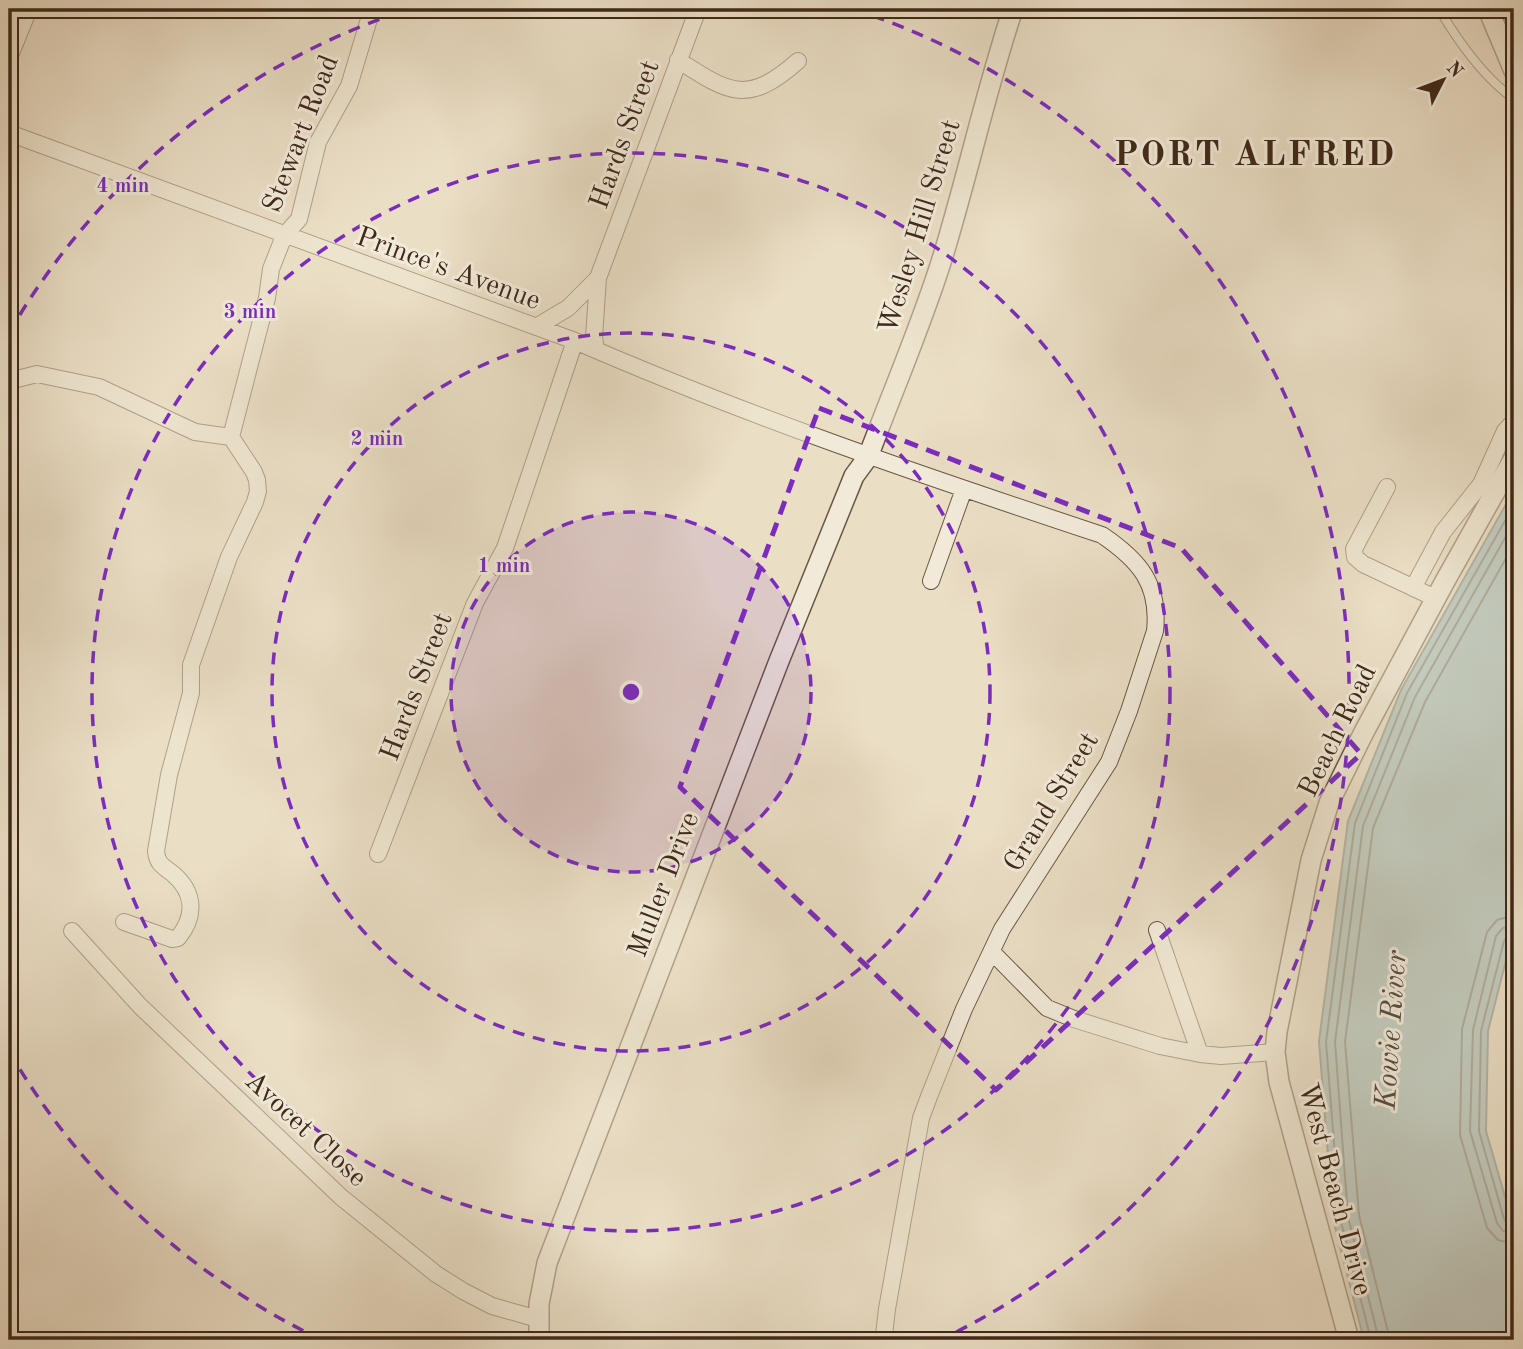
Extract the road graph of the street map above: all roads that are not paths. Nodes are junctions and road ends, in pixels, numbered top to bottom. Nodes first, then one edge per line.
1 (29, 9) edge
2 (372, 9) edge
3 (698, 9) edge
4 (1013, 9) edge
5 (1439, 9) edge
6 (1488, 9) edge
7 (1507, 41) edge
8 (9, 58) edge
9 (678, 60) junction
10 (798, 61) dead end
11 (1514, 71) edge
12 (1514, 99) edge
13 (9, 133) edge
14 (284, 236) junction
15 (598, 278) junction
16 (536, 327) junction
17 (575, 341) junction
18 (596, 350) junction
19 (9, 381) edge
20 (1514, 421) edge
21 (231, 437) junction
22 (868, 457) junction
23 (1514, 458) edge
24 (1387, 487) dead end
25 (964, 489) junction
26 (931, 582) dead end
27 (1413, 587) junction
28 (1435, 598) junction
29 (378, 854) dead end
30 (124, 922) dead end
31 (1157, 930) dead end
32 (72, 931) dead end
33 (992, 952) junction
34 (1275, 1052) junction
35 (1200, 1055) junction
36 (538, 1319) junction
37 (539, 1340) edge
38 (887, 1340) edge
39 (1349, 1340) edge

1 - 8 street
2 - 14 street, Stewart Road
3 - 9 street, Hards Street
4 - 22 street, Wesley Hill Street
5 - 12 lane
6 - 7 street
7 - 11 street
9 - 10 street
9 - 15 street, Hards Street
13 - 14 street, Prince's Avenue
14 - 16 street, Prince's Avenue
14 - 21 street, Stewart Road
15 - 16 street, Hards Street
15 - 18 street, Hards Street
16 - 17 street, Prince's Avenue
17 - 18 street, Prince's Avenue
17 - 29 street, Hards Street
18 - 22 street, Prince's Avenue
19 - 21 street
20 - 27 street
21 - 30 street
22 - 25 street, Grand Street
22 - 36 street, Muller Drive
23 - 28 street, Beach Road
24 - 27 street
25 - 26 street
25 - 33 street, Grand Street
27 - 28 street
28 - 34 street, Beach Road
31 - 35 street
32 - 36 street, Avocet Close
33 - 35 street
33 - 38 street, Grand Street
34 - 35 street
34 - 39 street, West Beach Drive
36 - 37 street, Muller Drive

